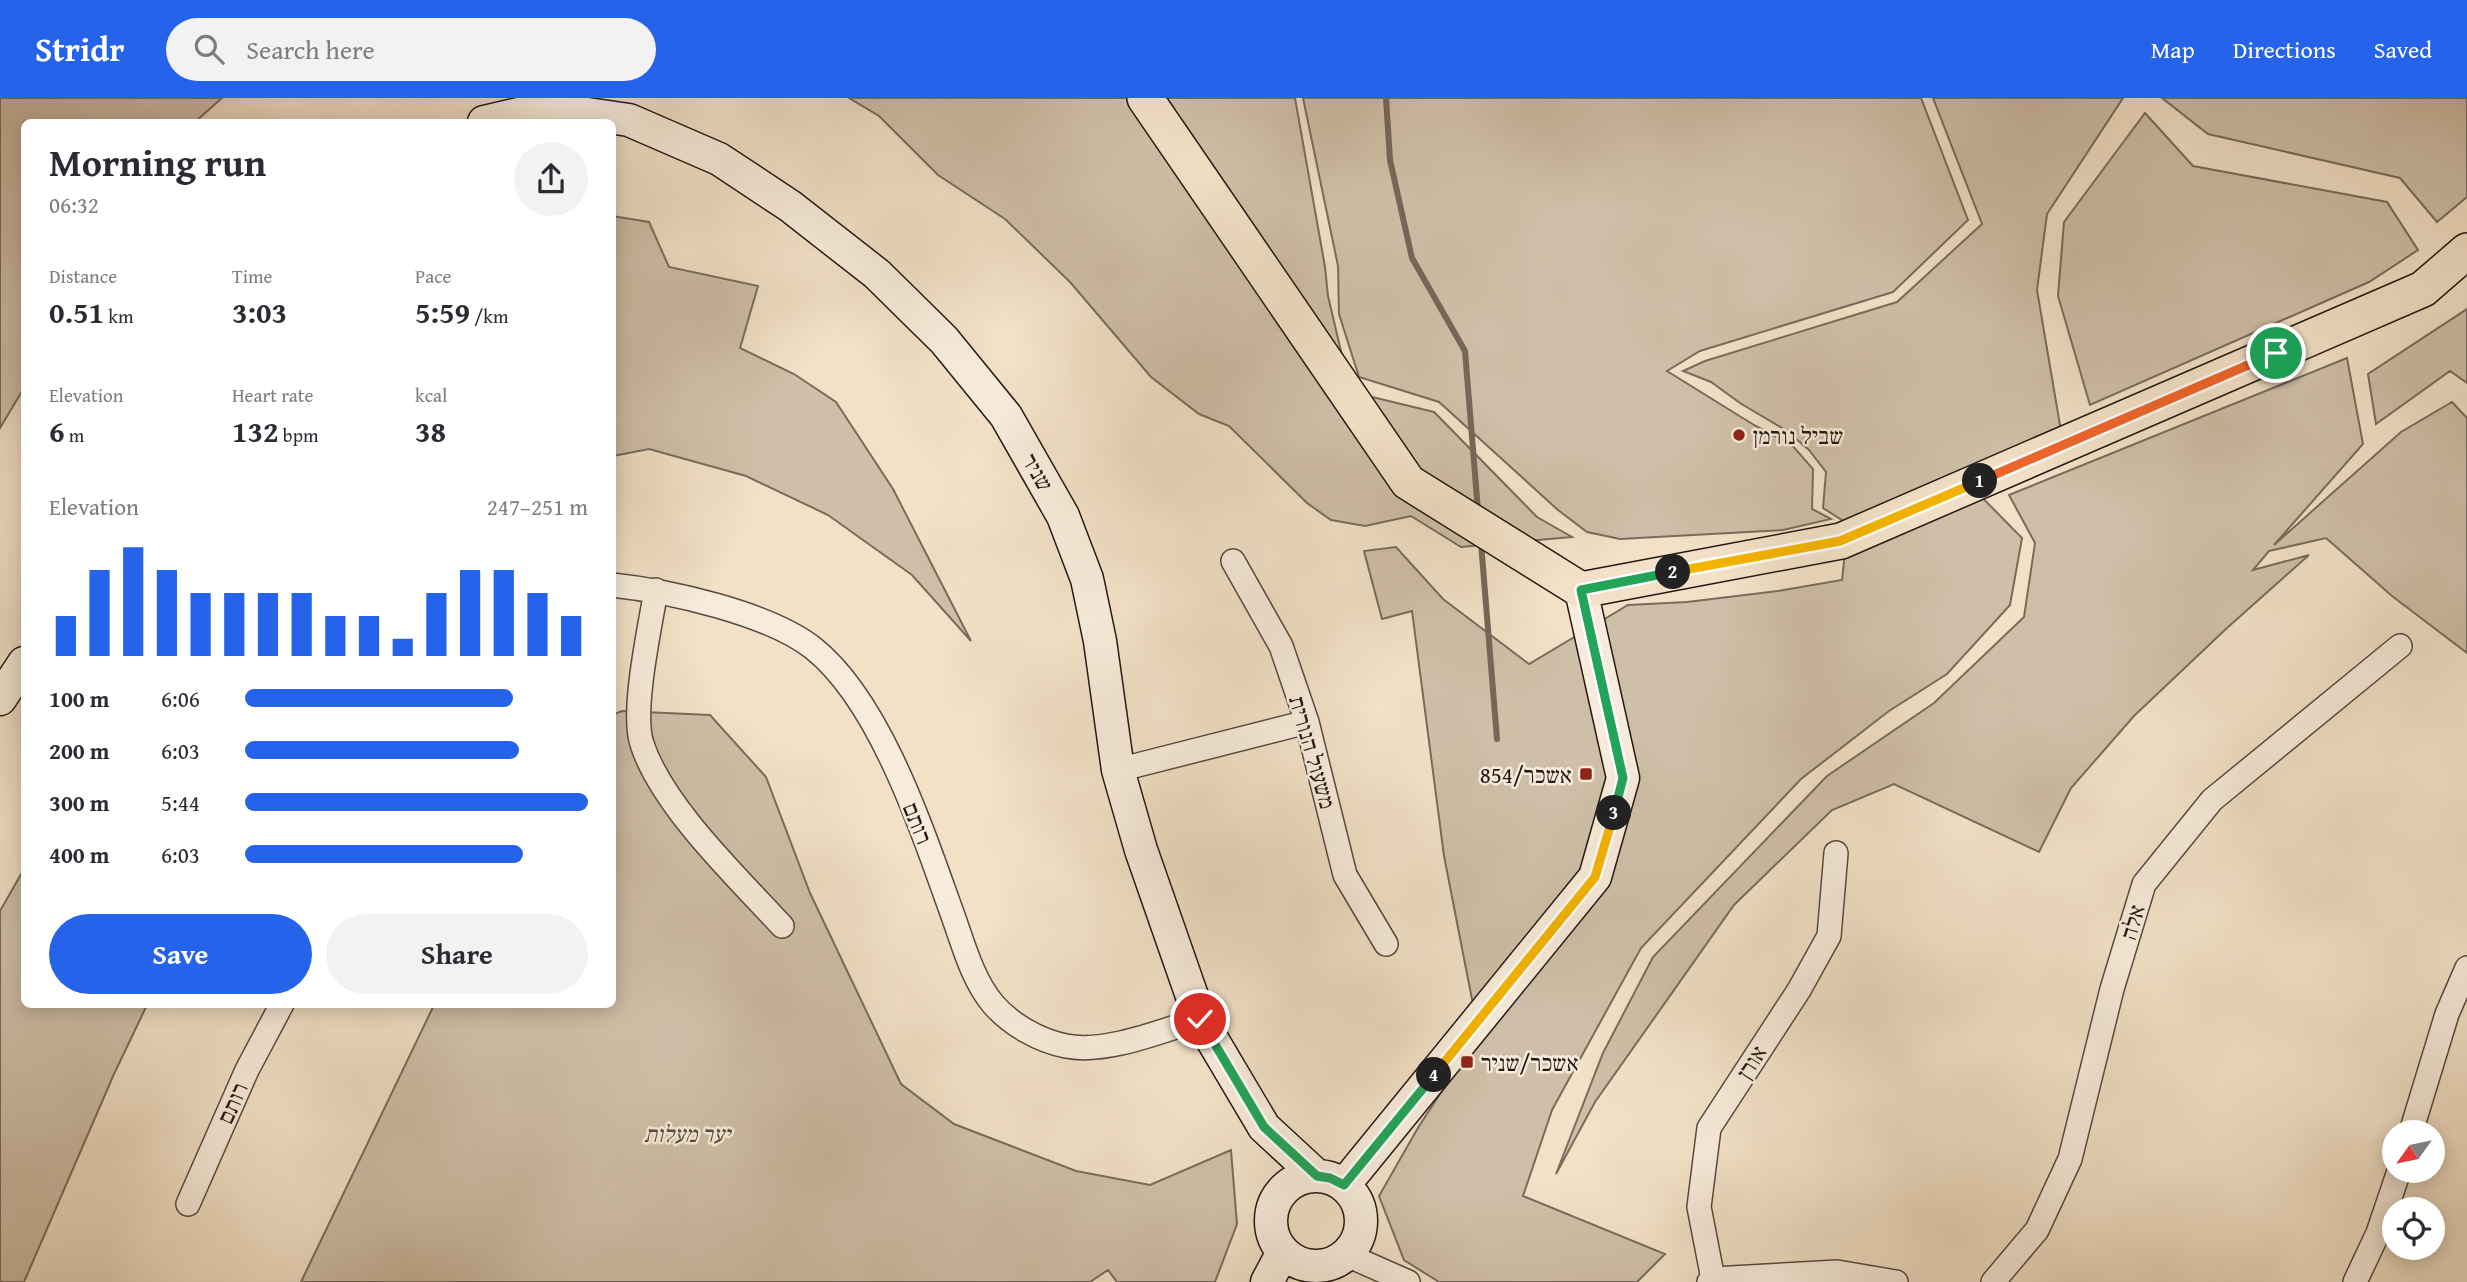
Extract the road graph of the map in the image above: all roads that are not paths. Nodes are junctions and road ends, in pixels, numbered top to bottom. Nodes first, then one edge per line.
1 (1145, 98) edge
2 (497, 119) edge
3 (2467, 251) edge
4 (1233, 561) dead end
5 (616, 585) edge
6 (656, 590) junction
7 (1581, 590) junction
8 (2400, 646) dead end
9 (21, 668) edge
10 (0, 699) edge
11 (1307, 722) junction
12 (1118, 770) junction
13 (1836, 853) dead end
14 (782, 926) dead end
15 (1386, 944) dead end
16 (2467, 968) edge
17 (280, 1008) edge
18 (1200, 1019) junction
19 (2415, 1120) edge
20 (1264, 1127) junction
21 (1330, 1180) junction
22 (2395, 1183) edge
23 (1276, 1199) junction
24 (188, 1204) dead end
25 (1283, 1252) junction
26 (1323, 1268) edge
27 (1395, 1279) edge
28 (1711, 1281) edge
29 (1267, 1282) edge
30 (1896, 1282) edge
31 (1993, 1282) edge
32 (2355, 1282) edge

1 - 7 main road
2 - 12 street, שניר
3 - 7 main road
4 - 11 street, משעול הנורית
5 - 6 street, רותם
6 - 14 street
6 - 18 street, רותם
7 - 21 street
8 - 31 street, אלה
9 - 10 street
11 - 12 street
11 - 15 street, משעול הנורית
12 - 18 street, שניר
13 - 28 street, אורן
16 - 19 street
17 - 24 street, רותם
18 - 20 street, שניר
20 - 21 street, שניר
20 - 23 street, שניר
21 - 23 street
21 - 26 street
22 - 32 street
23 - 25 street
25 - 26 street
25 - 29 street
26 - 27 street
28 - 30 street

